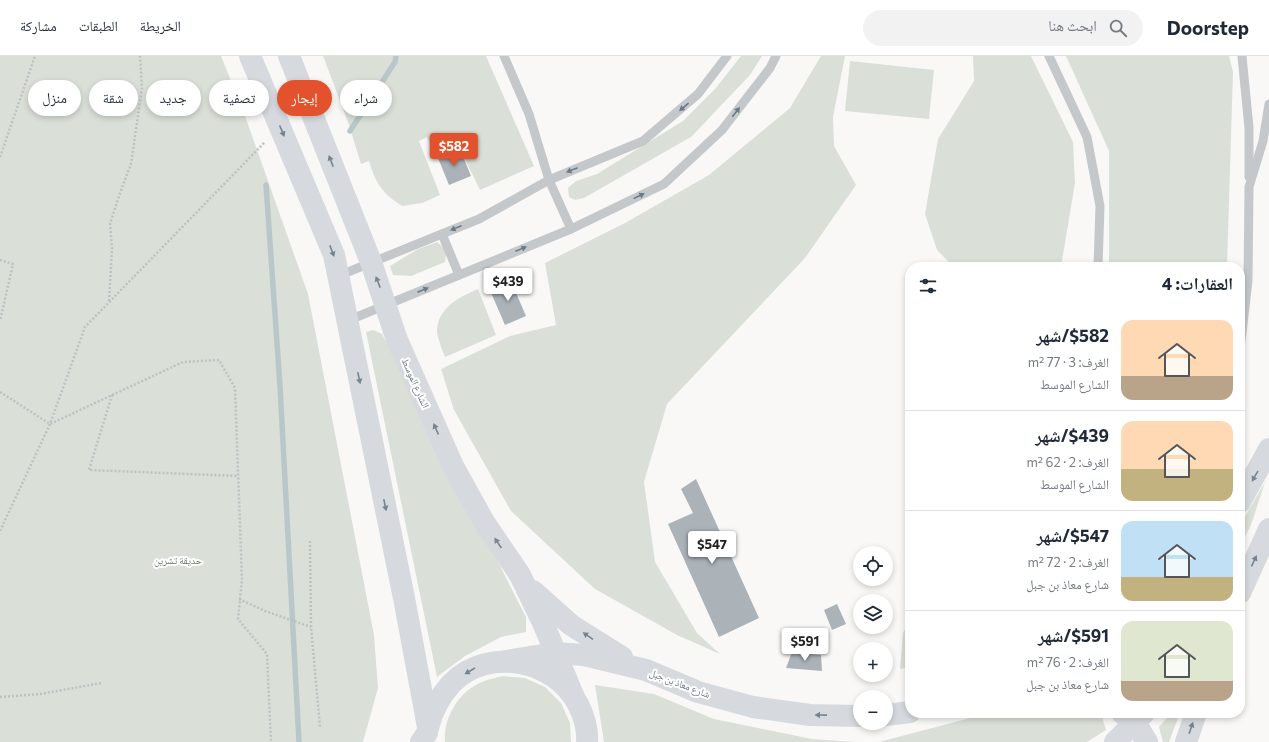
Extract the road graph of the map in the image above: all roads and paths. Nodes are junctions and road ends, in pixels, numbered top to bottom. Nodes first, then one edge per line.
1 (35, 56) edge
2 (140, 56) edge
3 (250, 56) edge
4 (289, 56) edge
5 (504, 56) edge
6 (727, 56) edge
7 (776, 56) edge
8 (1049, 56) edge
9 (1242, 56) edge
10 (1269, 104) edge
11 (280, 127) junction
12 (0, 157) edge
13 (549, 180) junction
14 (1249, 186) junction
15 (571, 228) junction
16 (442, 234) junction
17 (0, 260) edge
18 (371, 262) junction
19 (1098, 262) edge
20 (459, 275) junction
21 (338, 276) junction
22 (109, 302) junction
23 (387, 305) junction
24 (1245, 306) edge
25 (0, 321) edge
26 (347, 321) junction
27 (0, 392) edge
28 (112, 395) junction
29 (50, 424) junction
30 (1269, 449) edge
31 (238, 476) junction
32 (1245, 493) edge
33 (1269, 528) edge
34 (0, 531) edge
35 (310, 541) dead end
36 (520, 575) junction
37 (1245, 582) edge
38 (239, 599) junction
39 (311, 627) junction
40 (555, 653) junction
41 (500, 662) junction
42 (646, 670) junction
43 (102, 683) dead end
44 (573, 696) junction
45 (0, 697) edge
46 (905, 712) edge
47 (893, 713) edge
48 (853, 716) edge
49 (1133, 718) edge
50 (1135, 718) edge
51 (1194, 718) edge
52 (320, 727) dead end
53 (426, 736) edge
54 (271, 742) edge
55 (587, 742) edge
56 (1115, 742) edge
57 (1148, 742) edge
58 (1186, 742) edge

1 - 12 path
2 - 22 path
3 - 11 main road
18 -> 4 main road, الشارع الموسط
5 - 13 lane
6 -> 13 lane
15 -> 7 lane
8 - 19 lane
9 - 14 lane
10 - 14 lane
11 -> 21 main road
11 - 22 path
13 - 15 lane
13 -> 16 lane
14 - 24 lane
20 -> 15 lane
16 - 18 lane
16 - 20 lane
17 - 25 path
18 - 21 lane
23 -> 18 main road, الشارع الموسط
23 -> 20 lane
21 - 26 main road
22 - 29 path
23 - 26 lane
36 -> 23 main road, الشارع الموسط
26 -> 53 main road
27 - 29 path
28 - 29 path
28 - 31 path
28 - 31 path
29 - 34 path
30 -> 32 main road
31 - 38 path
37 -> 33 main road
35 - 39 path
36 - 40 main road, الشارع الموسط
42 -> 36 main road
38 - 39 path
38 - 54 path
39 - 52 path
40 - 41 main road, شارع معاذ بن جبل
40 - 42 main road, شارع معاذ بن جبل
40 - 44 main road, الشارع الموسط
41 - 44 main road
41 -> 53 main road
48 -> 42 main road, شارع معاذ بن جبل
43 - 45 path
44 - 55 main road
46 - 47 main road
49 - 56 main road
50 - 57 main road
58 -> 51 main road

